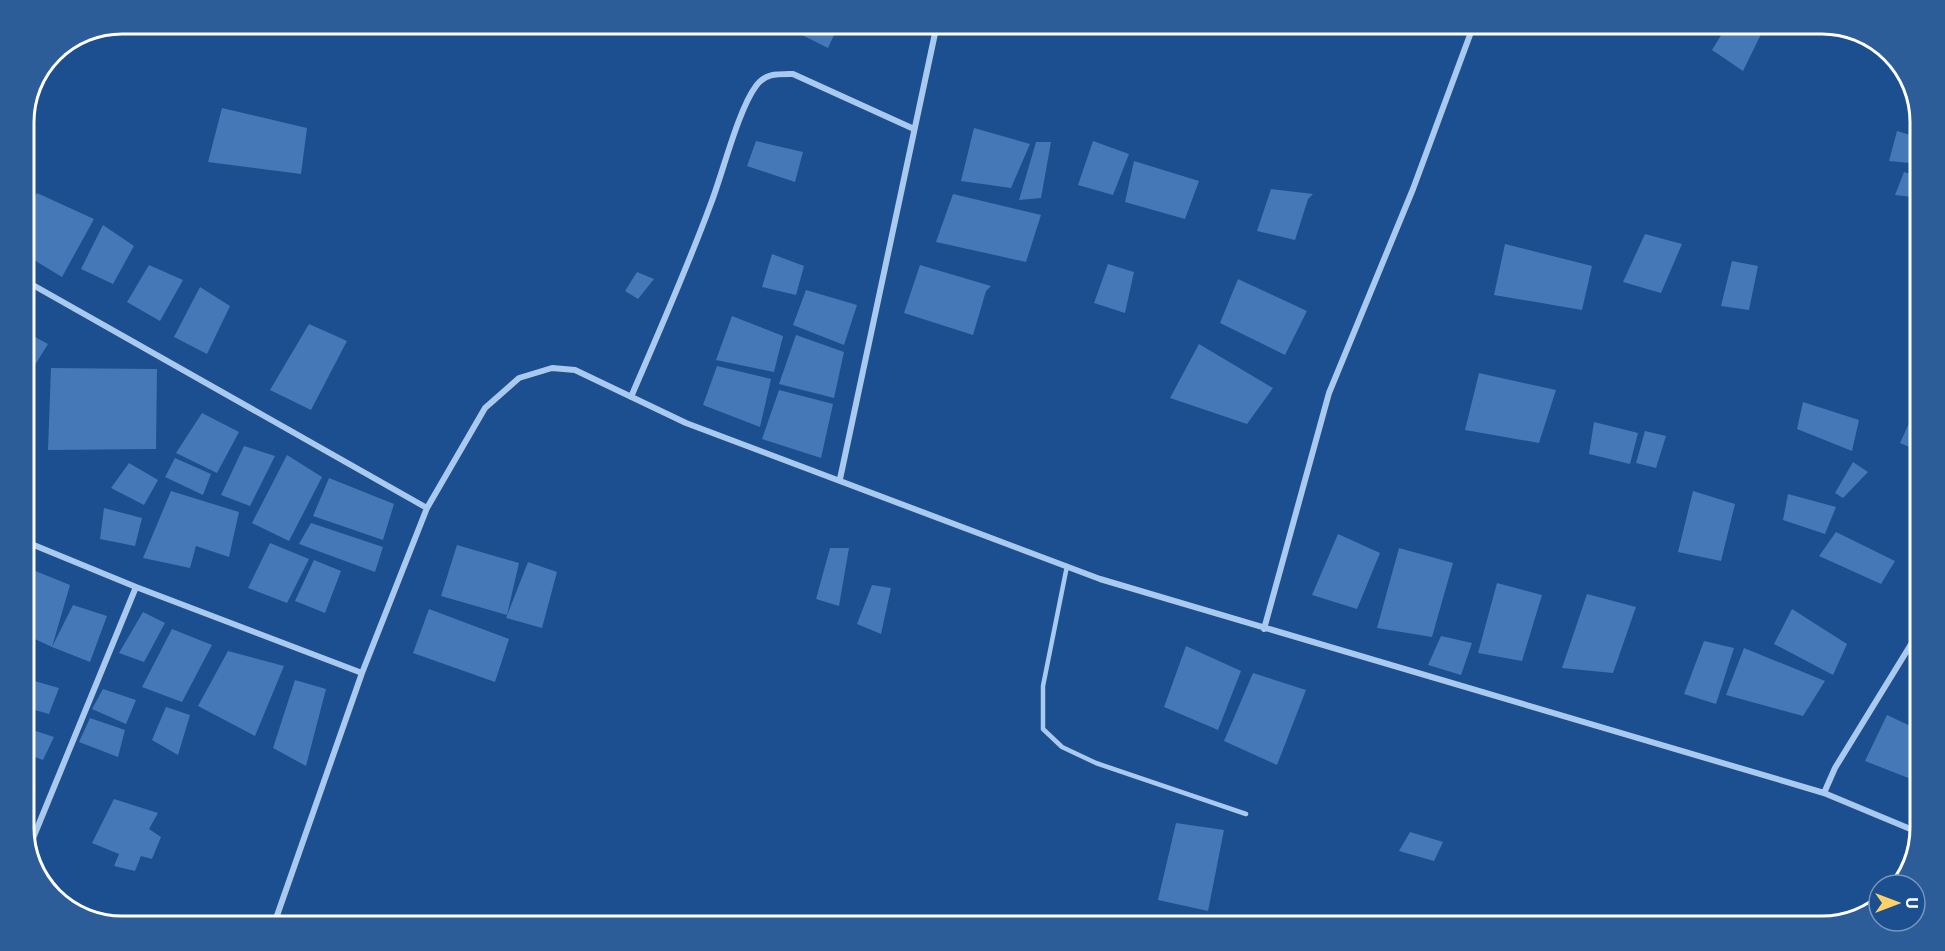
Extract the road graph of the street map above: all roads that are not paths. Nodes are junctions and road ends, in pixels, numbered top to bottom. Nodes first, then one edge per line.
1 (935, 34) edge
2 (1470, 34) edge
3 (914, 129) junction
4 (35, 286) edge
5 (632, 397) junction
6 (840, 479) junction
7 (427, 508) junction
8 (35, 546) edge
9 (1067, 566) junction
10 (136, 587) junction
11 (1264, 629) junction
12 (1910, 646) edge
13 (363, 673) junction
14 (1824, 793) junction
15 (1246, 814) dead end
16 (1910, 829) edge
17 (35, 833) edge
18 (277, 916) edge

1 - 3 street
2 - 11 street
3 - 5 street
3 - 6 street
4 - 7 street
5 - 6 street
5 - 7 street
6 - 9 street
7 - 13 street
8 - 10 street
9 - 11 street
9 - 15 lane
10 - 13 street
10 - 17 street
11 - 14 street
12 - 14 street
13 - 18 street
14 - 16 street

